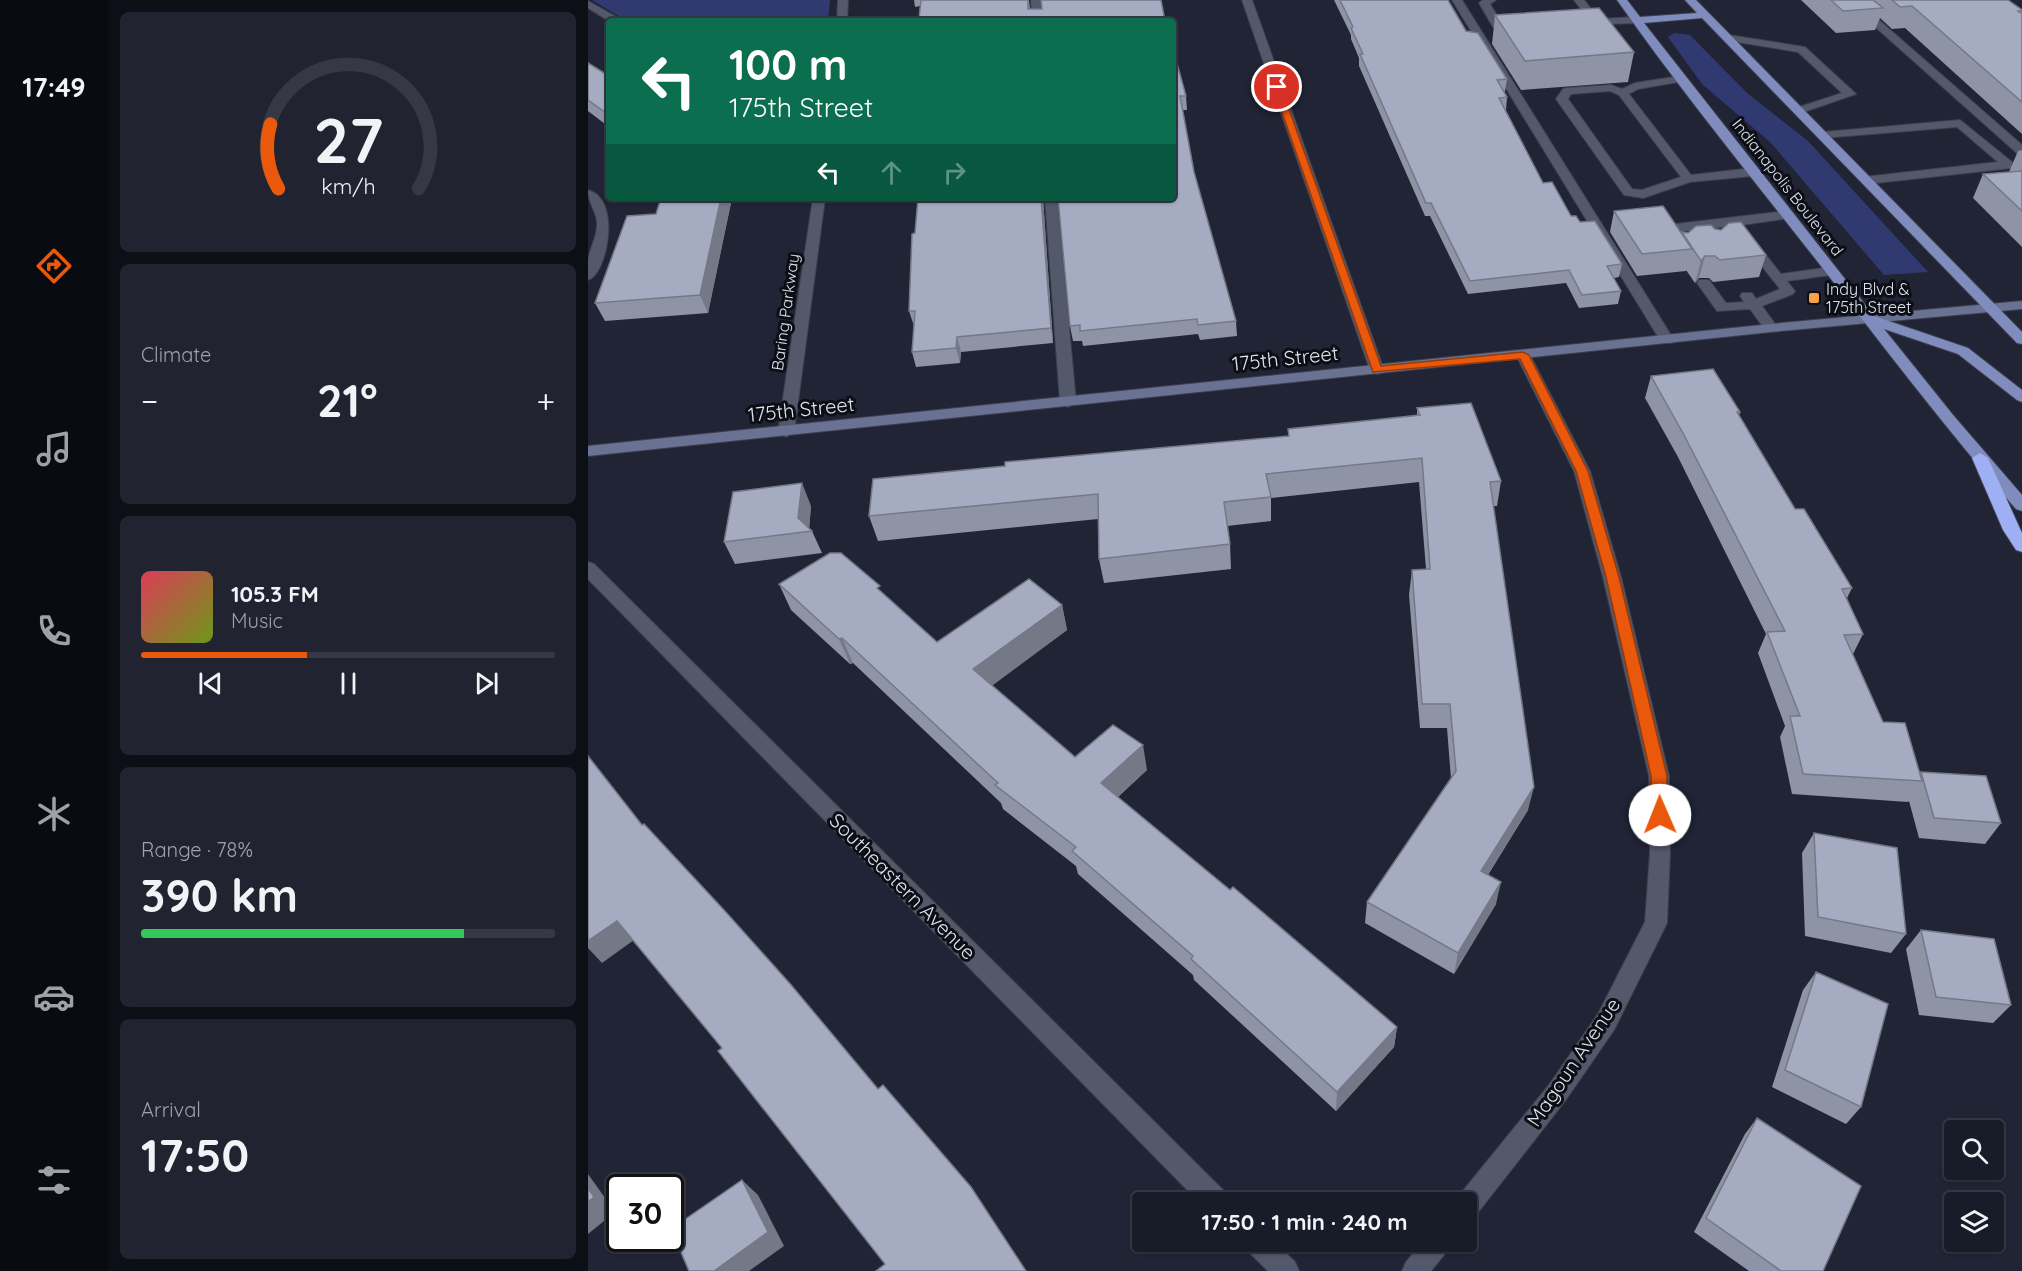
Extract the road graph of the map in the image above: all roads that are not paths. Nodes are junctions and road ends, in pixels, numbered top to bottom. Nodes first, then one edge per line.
1 (843, 0) edge
2 (1036, 0) edge
3 (1247, 0) edge
4 (1457, 0) edge
5 (1491, 0) edge
6 (1579, 0) edge
7 (1622, 0) edge
8 (1690, 0) edge
9 (1850, 0) edge
10 (588, 4) edge
11 (1706, 15) junction
12 (611, 18) edge
13 (842, 18) edge
14 (1037, 18) edge
15 (1637, 20) junction
16 (1596, 22) junction
17 (1575, 24) edge
18 (1497, 25) junction
19 (1532, 26) edge
20 (1474, 27) junction
21 (1729, 38) junction
22 (1680, 79) junction
23 (1623, 93) junction
24 (1800, 110) junction
25 (1823, 135) junction
26 (2022, 150) edge
27 (1753, 172) junction
28 (1688, 179) junction
29 (1868, 180) junction
30 (588, 194) edge
31 (819, 201) edge
32 (1052, 201) edge
33 (1787, 215) junction
34 (1734, 223) junction
35 (1700, 226) junction
36 (1714, 246) edge
37 (1681, 249) edge
38 (1831, 271) junction
39 (588, 276) edge
40 (1778, 278) junction
41 (1704, 283) dead end
42 (1750, 300) junction
43 (2022, 305) edge
44 (1993, 308) junction
45 (1869, 320) junction
46 (1772, 328) junction
47 (1667, 340) junction
48 (2022, 340) edge
49 (1523, 355) junction
50 (1377, 370) junction
51 (2022, 397) edge
52 (1068, 402) junction
53 (786, 432) junction
54 (588, 452) edge
55 (1980, 458) junction
56 (2022, 505) edge
57 (2022, 546) edge
58 (588, 568) edge
59 (1207, 1192) edge
60 (1477, 1193) edge
61 (1267, 1252) edge
62 (1430, 1252) edge
63 (1286, 1271) edge
64 (1415, 1271) edge

1 - 13 street
2 - 14 street
3 - 50 street
4 - 20 street
5 - 18 street
6 - 16 street
7 - 15 main road, Indianapolis Boulevard
8 - 11 main road
9 - 26 street
10 - 12 street
11 - 15 main road
11 - 21 main road
15 - 16 street
15 - 22 main road, Indianapolis Boulevard
16 - 17 street
18 - 19 street
18 - 20 street
20 - 47 street
21 - 24 main road
21 - 24 street
22 - 23 street
22 - 27 main road, Indianapolis Boulevard
23 - 28 street
23 - 28 street
24 - 25 main road
25 - 29 main road
25 - 29 street
27 - 28 street
27 - 33 main road, Indianapolis Boulevard
29 - 44 main road
30 - 39 street
31 - 53 street, Baring Parkway
32 - 52 street
33 - 34 street
33 - 38 main road, Indianapolis Boulevard
34 - 35 street
34 - 40 street
35 - 36 street
35 - 37 street
38 - 40 street
38 - 45 main road, Indianapolis Boulevard
40 - 42 street
41 - 42 street
42 - 46 street
43 - 44 street, 175th Street
44 - 45 street, 175th Street
44 - 48 main road
45 - 46 street, 175th Street
45 - 51 main road
45 - 55 main road, Indianapolis Boulevard
46 - 47 street, 175th Street
47 - 49 street, 175th Street
49 - 50 street, 175th Street
49 - 60 street, Magoun Avenue
50 - 52 street, 175th Street
52 - 53 street, 175th Street
53 - 54 street, 175th Street
55 - 56 main road, Indianapolis Boulevard
55 - 57 highway
58 - 59 street, Southeastern Avenue
61 - 63 street
62 - 64 street

